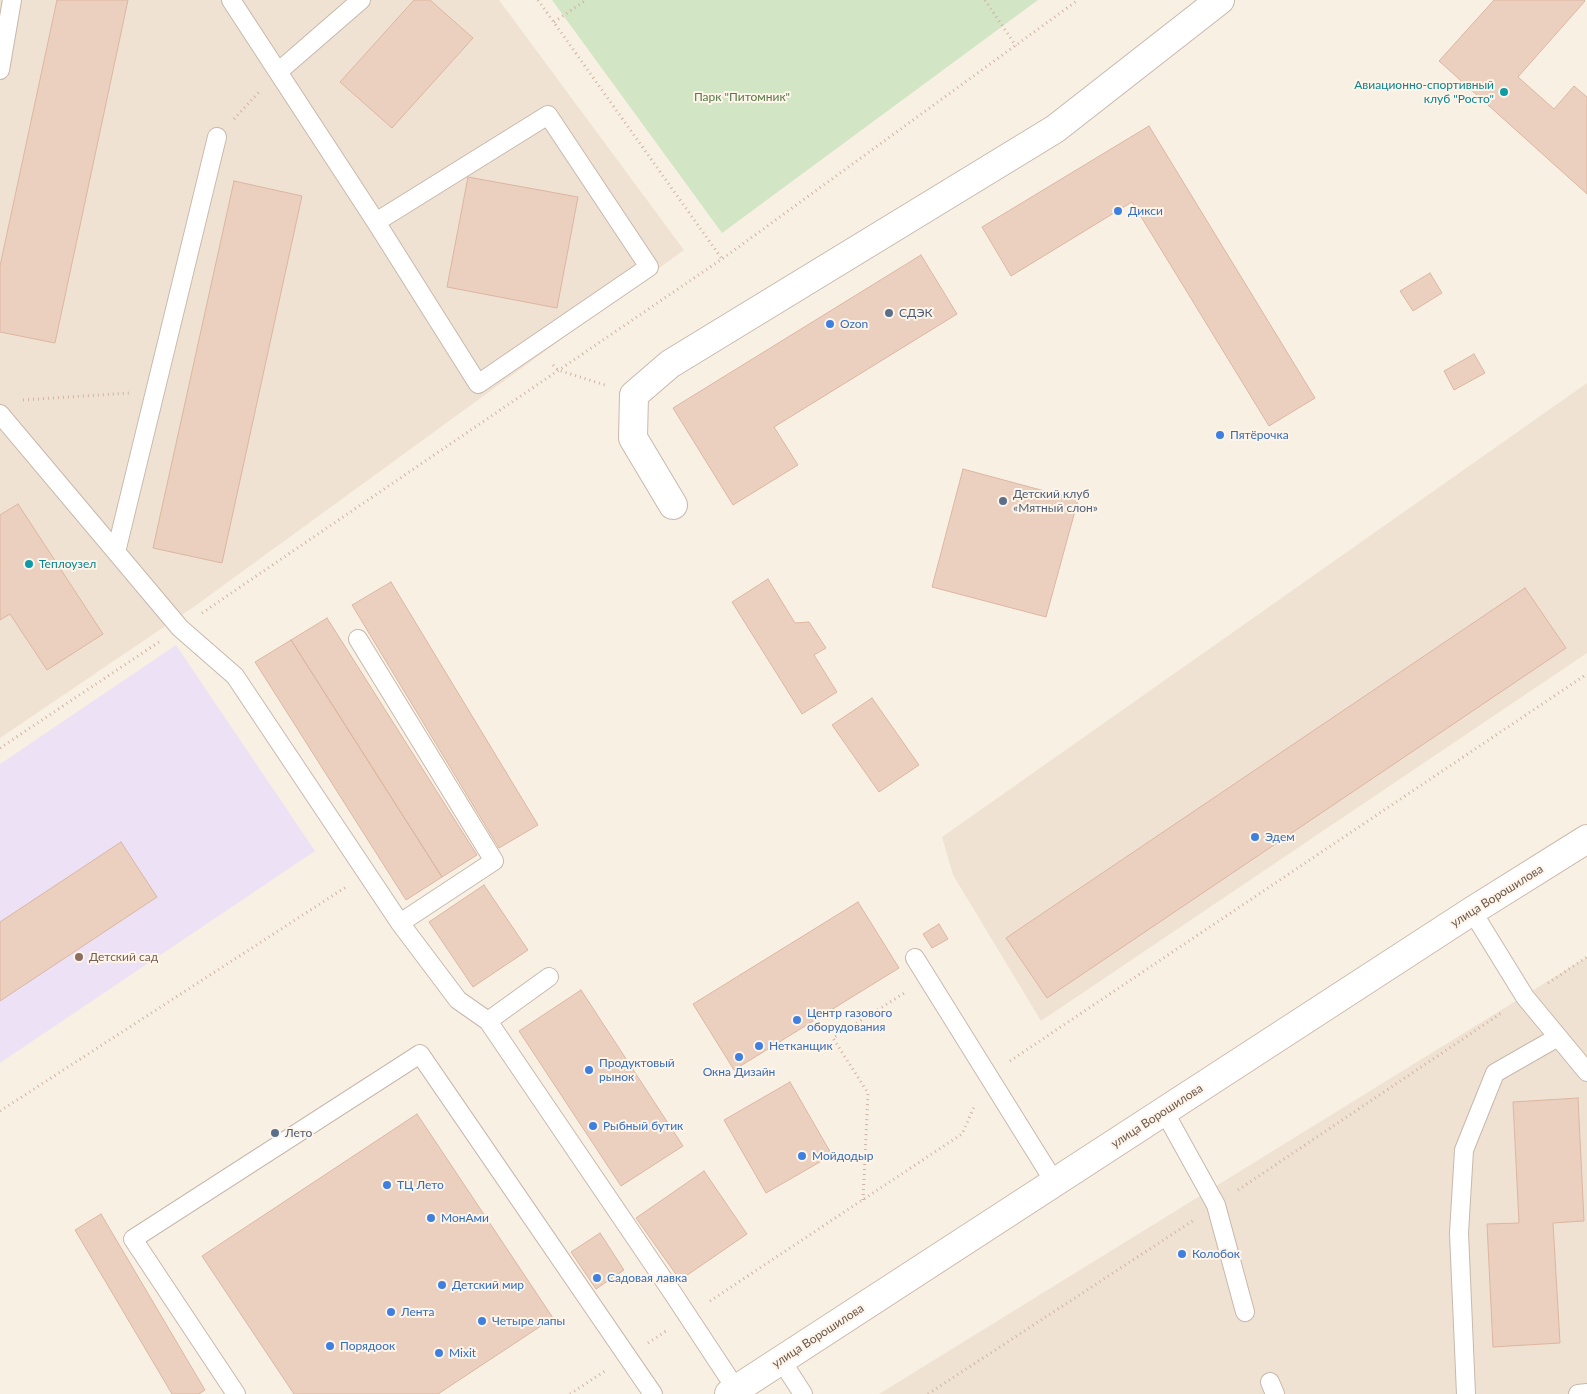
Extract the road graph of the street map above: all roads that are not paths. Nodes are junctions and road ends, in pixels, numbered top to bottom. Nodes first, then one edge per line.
1 (12, 0) edge
2 (231, 0) edge
3 (360, 0) edge
4 (1220, 0) edge
5 (0, 70) edge
6 (278, 72) junction
7 (217, 137) road end
8 (376, 222) junction
9 (0, 414) edge
10 (673, 505) dead end
11 (116, 552) junction
12 (358, 639) dead end
13 (1587, 839) edge
14 (1472, 911) junction
15 (400, 923) junction
16 (916, 958) dead end
17 (549, 977) dead end
18 (488, 1022) junction
19 (1558, 1037) junction
20 (1587, 1072) edge
21 (1164, 1111) junction
22 (1055, 1183) junction
23 (1246, 1312) dead end
24 (781, 1360) junction
25 (732, 1392) edge
26 (1587, 1393) edge
27 (236, 1394) edge
28 (653, 1394) edge
29 (803, 1394) edge
30 (1466, 1394) edge
31 (1578, 1394) edge

1 - 5 lane
2 - 6 lane
3 - 6 lane
4 - 10 main road
6 - 8 lane
7 - 11 lane
8 - 8 lane
9 - 11 lane
11 - 15 lane
12 - 15 lane
13 - 14 main road, улица Ворошилова
14 - 19 lane
14 - 21 main road, улица Ворошилова
15 - 18 lane
16 - 22 lane
17 - 18 lane
18 - 25 lane
19 - 20 lane
19 - 30 lane
21 - 22 main road, улица Ворошилова
21 - 23 lane
22 - 24 main road, улица Ворошилова
24 - 25 main road, улица Ворошилова
24 - 29 lane
26 - 31 lane
27 - 28 lane

